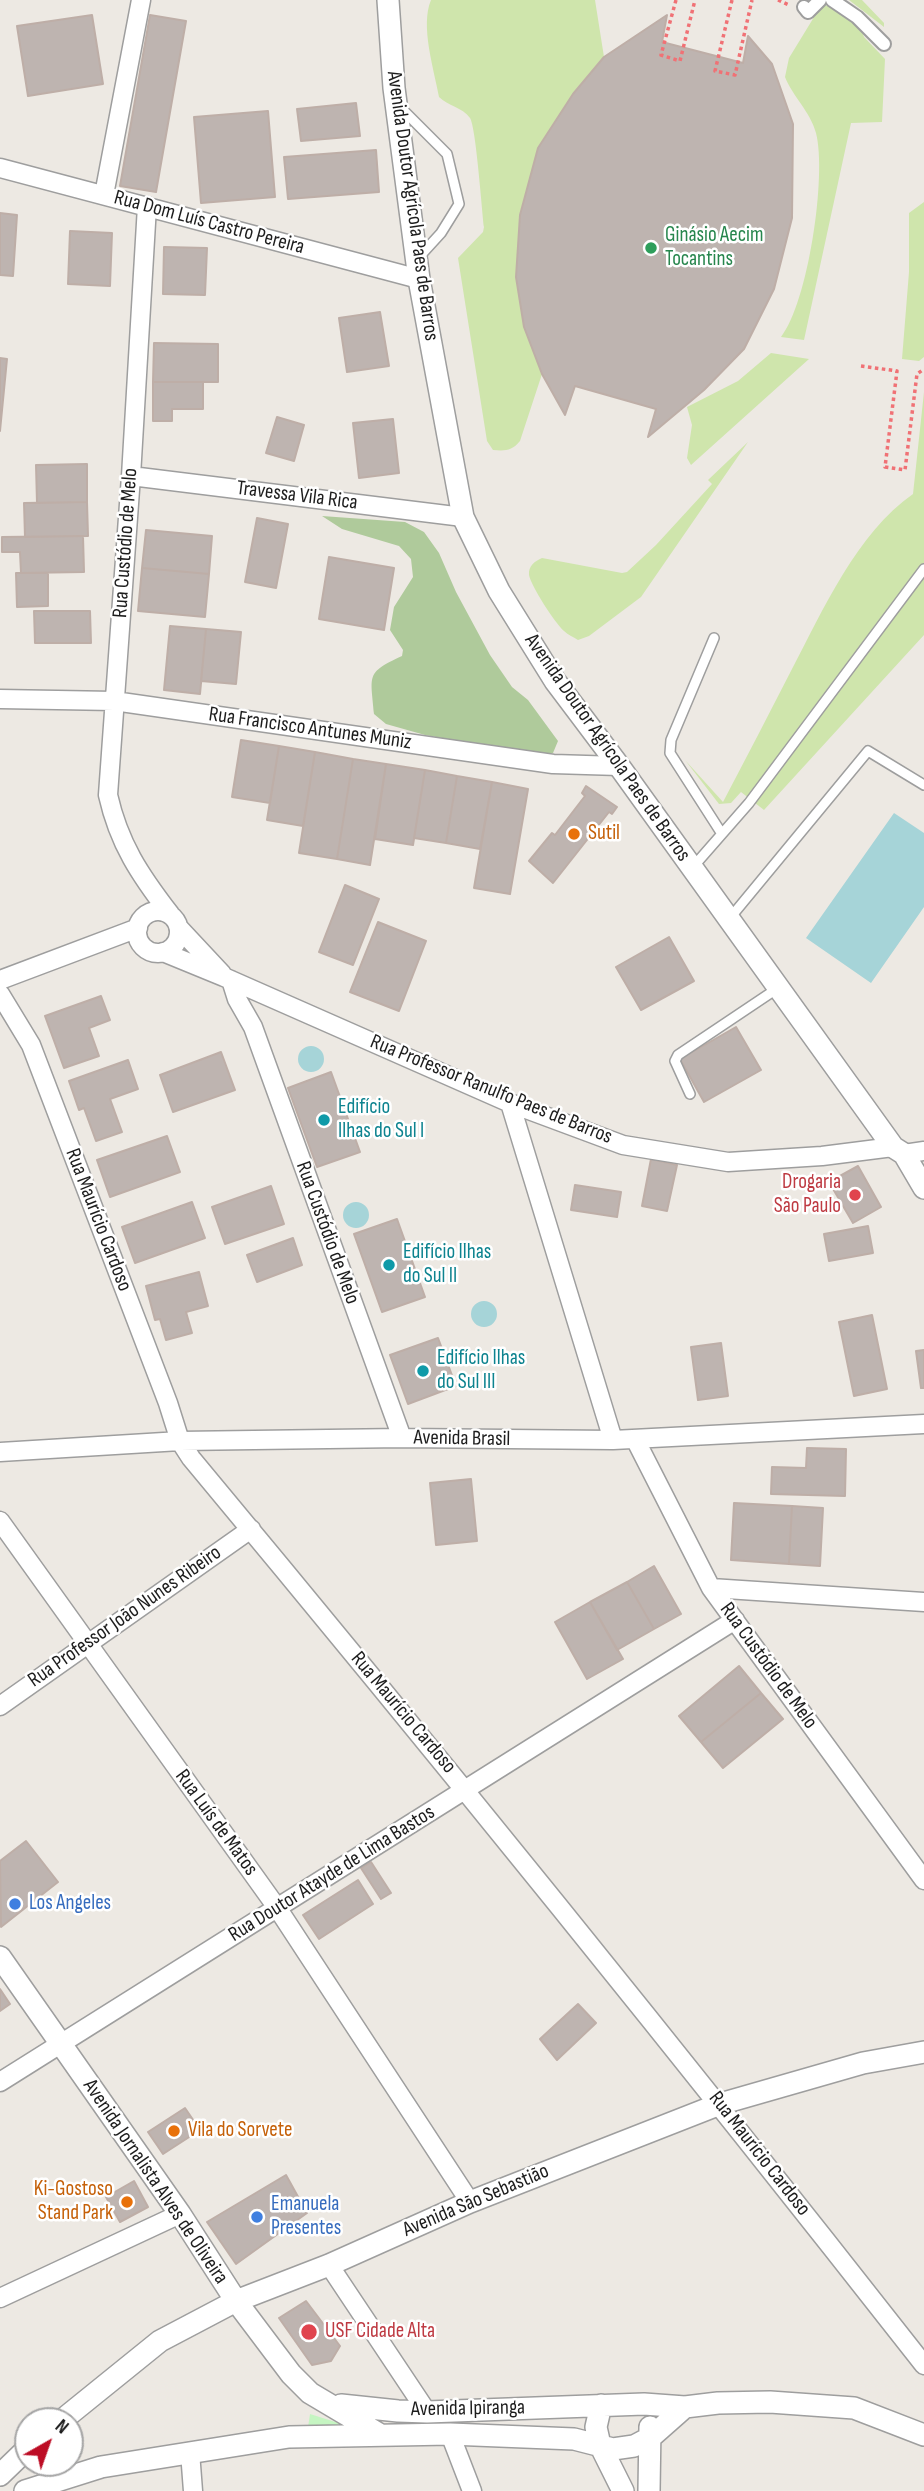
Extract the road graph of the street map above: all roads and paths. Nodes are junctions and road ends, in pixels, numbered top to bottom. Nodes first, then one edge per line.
1 (141, 0) edge
2 (676, 0) edge
3 (695, 0) edge
4 (733, 0) edge
5 (751, 0) edge
6 (820, 0) edge
7 (832, 0) edge
8 (390, 1) edge
9 (804, 7) dead end
10 (884, 44) dead end
11 (396, 102) junction
12 (0, 168) edge
13 (104, 195) junction
14 (147, 206) junction
15 (417, 269) junction
16 (861, 366) dead end
17 (924, 369) edge
18 (131, 476) junction
19 (463, 517) junction
20 (924, 569) edge
21 (714, 638) dead end
22 (0, 699) edge
23 (114, 701) junction
24 (619, 766) junction
25 (924, 785) edge
26 (722, 834) junction
27 (692, 869) junction
28 (138, 873) junction
29 (729, 919) junction
30 (142, 921) junction
31 (174, 921) junction
32 (104, 941) junction
33 (155, 951) junction
34 (227, 978) junction
35 (0, 980) edge
36 (779, 987) junction
37 (0, 994) edge
38 (262, 994) junction
39 (253, 1027) junction
40 (690, 1094) dead end
41 (510, 1103) junction
42 (907, 1151) edge
43 (924, 1188) edge
44 (924, 1424) edge
45 (402, 1438) junction
46 (635, 1439) junction
47 (613, 1440) junction
48 (180, 1441) junction
49 (0, 1452) edge
50 (0, 1521) edge
51 (251, 1530) junction
52 (711, 1588) junction
53 (924, 1602) edge
54 (735, 1620) junction
55 (87, 1644) junction
56 (0, 1706) edge
57 (466, 1789) junction
58 (924, 1880) edge
59 (278, 1909) junction
60 (0, 1956) edge
61 (60, 2044) junction
62 (924, 2052) edge
63 (0, 2082) edge
64 (720, 2104) junction
65 (470, 2202) junction
66 (180, 2214) junction
67 (329, 2265) junction
68 (0, 2298) edge
69 (236, 2301) junction
70 (924, 2365) edge
71 (320, 2400) junction
72 (644, 2404) junction
73 (601, 2405) junction
74 (78, 2407) edge
75 (685, 2407) junction
76 (427, 2412) junction
77 (379, 2434) junction
78 (450, 2434) junction
79 (924, 2435) edge
80 (651, 2437) junction
81 (600, 2445) junction
82 (190, 2452) junction
83 (14, 2462) edge
84 (0, 2475) edge
85 (25, 2491) edge
86 (193, 2491) edge
87 (472, 2491) edge
88 (623, 2491) edge
89 (649, 2491) edge

1 - 13 street
2 - 3 path
4 - 5 path
6 - 9 street
7 - 10 street
8 - 11 street, Avenida Doutor Agrícola Paes de Barros
11 - 15 street, Avenida Doutor Agrícola Paes de Barros
11 - 15 lane
12 - 13 street, Rua Dom Luís Castro Pereira
13 - 14 street, Rua Dom Luís Castro Pereira
14 - 15 street, Rua Dom Luís Castro Pereira
14 - 18 street, Rua Custódio de Melo
15 - 19 street, Avenida Doutor Agrícola Paes de Barros
16 - 17 path
18 - 19 street, Travessa Vila Rica
18 - 23 street, Rua Custódio de Melo
19 - 24 street, Avenida Doutor Agrícola Paes de Barros
20 - 26 lane
21 - 26 lane
22 - 23 street, Rua Francisco Antunes Muniz
23 - 24 street, Rua Francisco Antunes Muniz
23 - 28 street, Rua Custódio de Melo
24 - 27 street, Avenida Doutor Agrícola Paes de Barros
25 - 29 lane
26 - 27 lane
27 - 29 street, Avenida Doutor Agrícola Paes de Barros
28 - 30 street, Rua Custódio de Melo
28 - 31 street, Rua Custódio de Melo
29 - 36 street, Avenida Doutor Agrícola Paes de Barros
30 - 31 street
30 - 32 street
30 - 33 street
31 - 33 street
31 - 34 street, Rua Professor Ranulfo Paes de Barros
32 - 33 street, Rua Professor Ranulfo Paes de Barros
32 - 35 street
33 - 34 street, Rua Professor Ranulfo Paes de Barros
34 - 38 street, Rua Professor Ranulfo Paes de Barros
34 - 39 street, Rua Custódio de Melo
36 - 40 lane
36 - 42 street, Avenida Doutor Agrícola Paes de Barros
37 - 48 street, Rua Maurício Cardoso
38 - 39 street
38 - 41 street, Rua Professor Ranulfo Paes de Barros
39 - 45 street, Rua Custódio de Melo
41 - 42 street, Rua Professor Ranulfo Paes de Barros
41 - 47 street
42 - 43 street, Avenida Doutor Agrícola Paes de Barros
44 - 46 street, Avenida Brasil
45 - 47 street, Avenida Brasil
45 - 48 street, Avenida Brasil
46 - 47 street, Avenida Brasil
46 - 52 street, Rua Custódio de Melo
48 - 49 street, Avenida Brasil
48 - 51 street, Rua Maurício Cardoso
50 - 55 street, Rua Luís de Matos
51 - 55 street, Rua Professor João Nunes Ribeiro
51 - 57 street, Rua Maurício Cardoso
52 - 53 street
52 - 54 street, Rua Custódio de Melo
54 - 57 street, Rua Doutor Atayde de Lima Bastos
54 - 58 street, Rua Custódio de Melo
55 - 56 street, Rua Professor João Nunes Ribeiro
55 - 59 street, Rua Luís de Matos
57 - 59 street, Rua Doutor Atayde de Lima Bastos
57 - 64 street, Rua Maurício Cardoso
59 - 61 street, Rua Doutor Atayde de Lima Bastos
59 - 65 street, Rua Luís de Matos
60 - 61 street, Avenida Jornalista Alves de Oliveira
61 - 63 street, Rua Doutor Atayde de Lima Bastos
61 - 66 street, Avenida Jornalista Alves de Oliveira
62 - 64 street, Avenida São Sebastião
64 - 65 street, Avenida São Sebastião
64 - 70 street, Rua Maurício Cardoso
65 - 67 street, Avenida São Sebastião
66 - 68 street
66 - 69 street, Avenida Jornalista Alves de Oliveira
67 - 69 street, Avenida São Sebastião
67 - 76 street
69 - 71 street, Avenida Jornalista Alves de Oliveira
69 - 74 street, Avenida São Sebastião
71 - 76 street, Avenida Ipiranga
71 - 77 street
72 - 73 street, Avenida Ipiranga
72 - 75 street, Avenida Ipiranga
72 - 80 street
73 - 76 street, Avenida Ipiranga
73 - 81 street
75 - 79 street, Avenida Ipiranga
75 - 80 street, Avenida Ipiranga
77 - 78 street, Avenida Ipiranga
77 - 82 street, Avenida Ipiranga
78 - 81 street, Avenida Ipiranga
78 - 87 street
80 - 81 street, Avenida Ipiranga
80 - 89 street
81 - 88 street
82 - 85 street, Avenida Ipiranga
82 - 86 street
83 - 84 street

